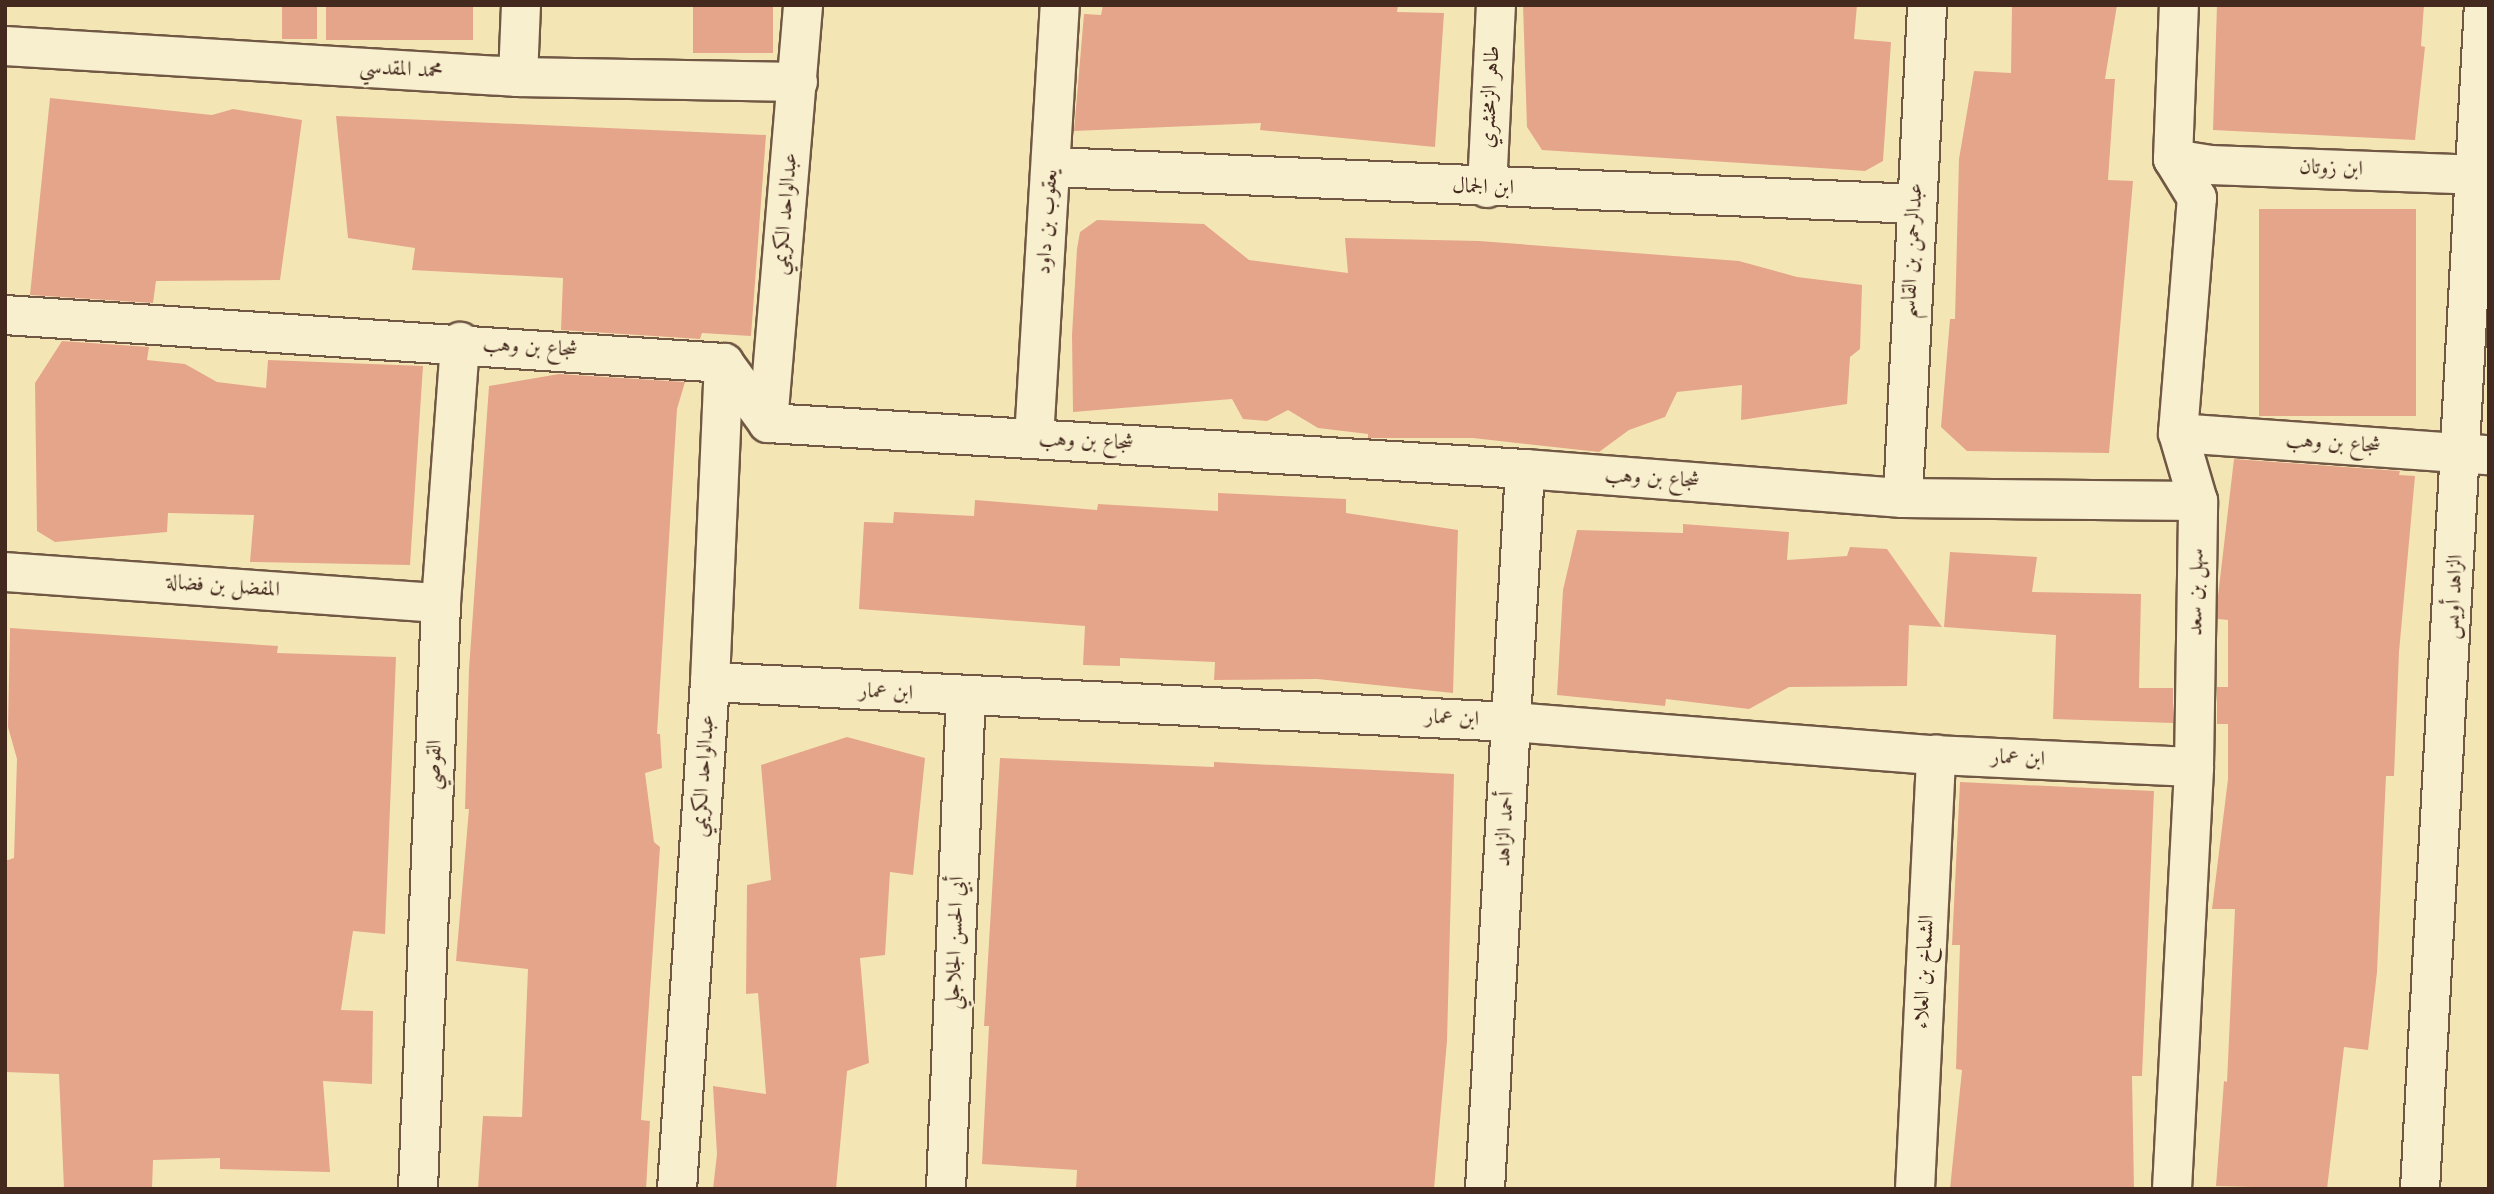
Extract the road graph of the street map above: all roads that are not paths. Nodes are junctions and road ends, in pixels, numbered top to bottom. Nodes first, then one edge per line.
1 (522, 5) edge
2 (803, 5) edge
3 (1060, 5) edge
4 (1496, 5) edge
5 (1927, 5) edge
6 (2179, 5) edge
7 (2484, 5) edge
8 (5, 46) edge
9 (518, 77) junction
10 (798, 82) junction
11 (2173, 159) junction
12 (1052, 167) junction
13 (2483, 174) edge
14 (1487, 188) junction
15 (1915, 204) junction
16 (5, 315) edge
17 (460, 342) junction
18 (724, 363) junction
19 (768, 423) junction
20 (2178, 433) junction
21 (1034, 439) junction
22 (2476, 454) edge
23 (1525, 469) junction
24 (1903, 498) junction
25 (2198, 501) junction
26 (5, 572) edge
27 (441, 603) junction
28 (710, 682) junction
29 (966, 698) junction
30 (1512, 722) junction
31 (1936, 755) junction
32 (2194, 767) junction
33 (418, 1189) edge
34 (677, 1189) edge
35 (946, 1189) edge
36 (1485, 1189) edge
37 (1915, 1189) edge
38 (2172, 1189) edge
39 (2420, 1189) edge

1 - 9 street
2 - 10 street, عبدالواحد الكريمي
3 - 12 street, يعقوب بن داود
4 - 14 street, طاهر الزمخشري
5 - 15 street, عبدالرحمن بن القاسم
6 - 11 street
7 - 13 street, الزاهد أويس
8 - 9 street, محمد المقدسي
9 - 10 street, محمد المقدسي
10 - 19 street, عبدالواحد الكريمي
11 - 13 street, ابن زوتان
11 - 20 street, سهل بن سعد
12 - 14 street, ابن الجمال
12 - 21 street, يعقوب بن داود
13 - 22 street, الزاهد أويس
14 - 15 street, ابن الجمال
15 - 24 street, عبدالرحمن بن القاسم
16 - 17 street, شجاع بن وهب
17 - 18 street, شجاع بن وهب
17 - 27 street, القوصي
18 - 19 street
18 - 28 street, عبدالواحد الكريمي
19 - 21 street, شجاع بن وهب
20 - 22 street, شجاع بن وهب
20 - 25 street, سهل بن سعد
21 - 23 street, شجاع بن وهب
22 - 39 street, الزاهد أويس
23 - 24 street, شجاع بن وهب
23 - 30 street, أحمد الزاهد
24 - 25 street, شجاع بن وهب
25 - 32 street, سهل بن سعد
26 - 27 street, المفضل بن فضالة
27 - 33 street, القوصي
28 - 29 street, ابن عمار
28 - 34 street, عبدالواحد الكريمي
29 - 30 street, ابن عمار
29 - 35 street, أبي الحسن الجلاجلي
30 - 31 street, ابن عمار
30 - 36 street, أحمد الزاهد
31 - 32 street, ابن عمار
31 - 37 street, الشماخ بن العلاء
32 - 38 street, سهل بن سعد

